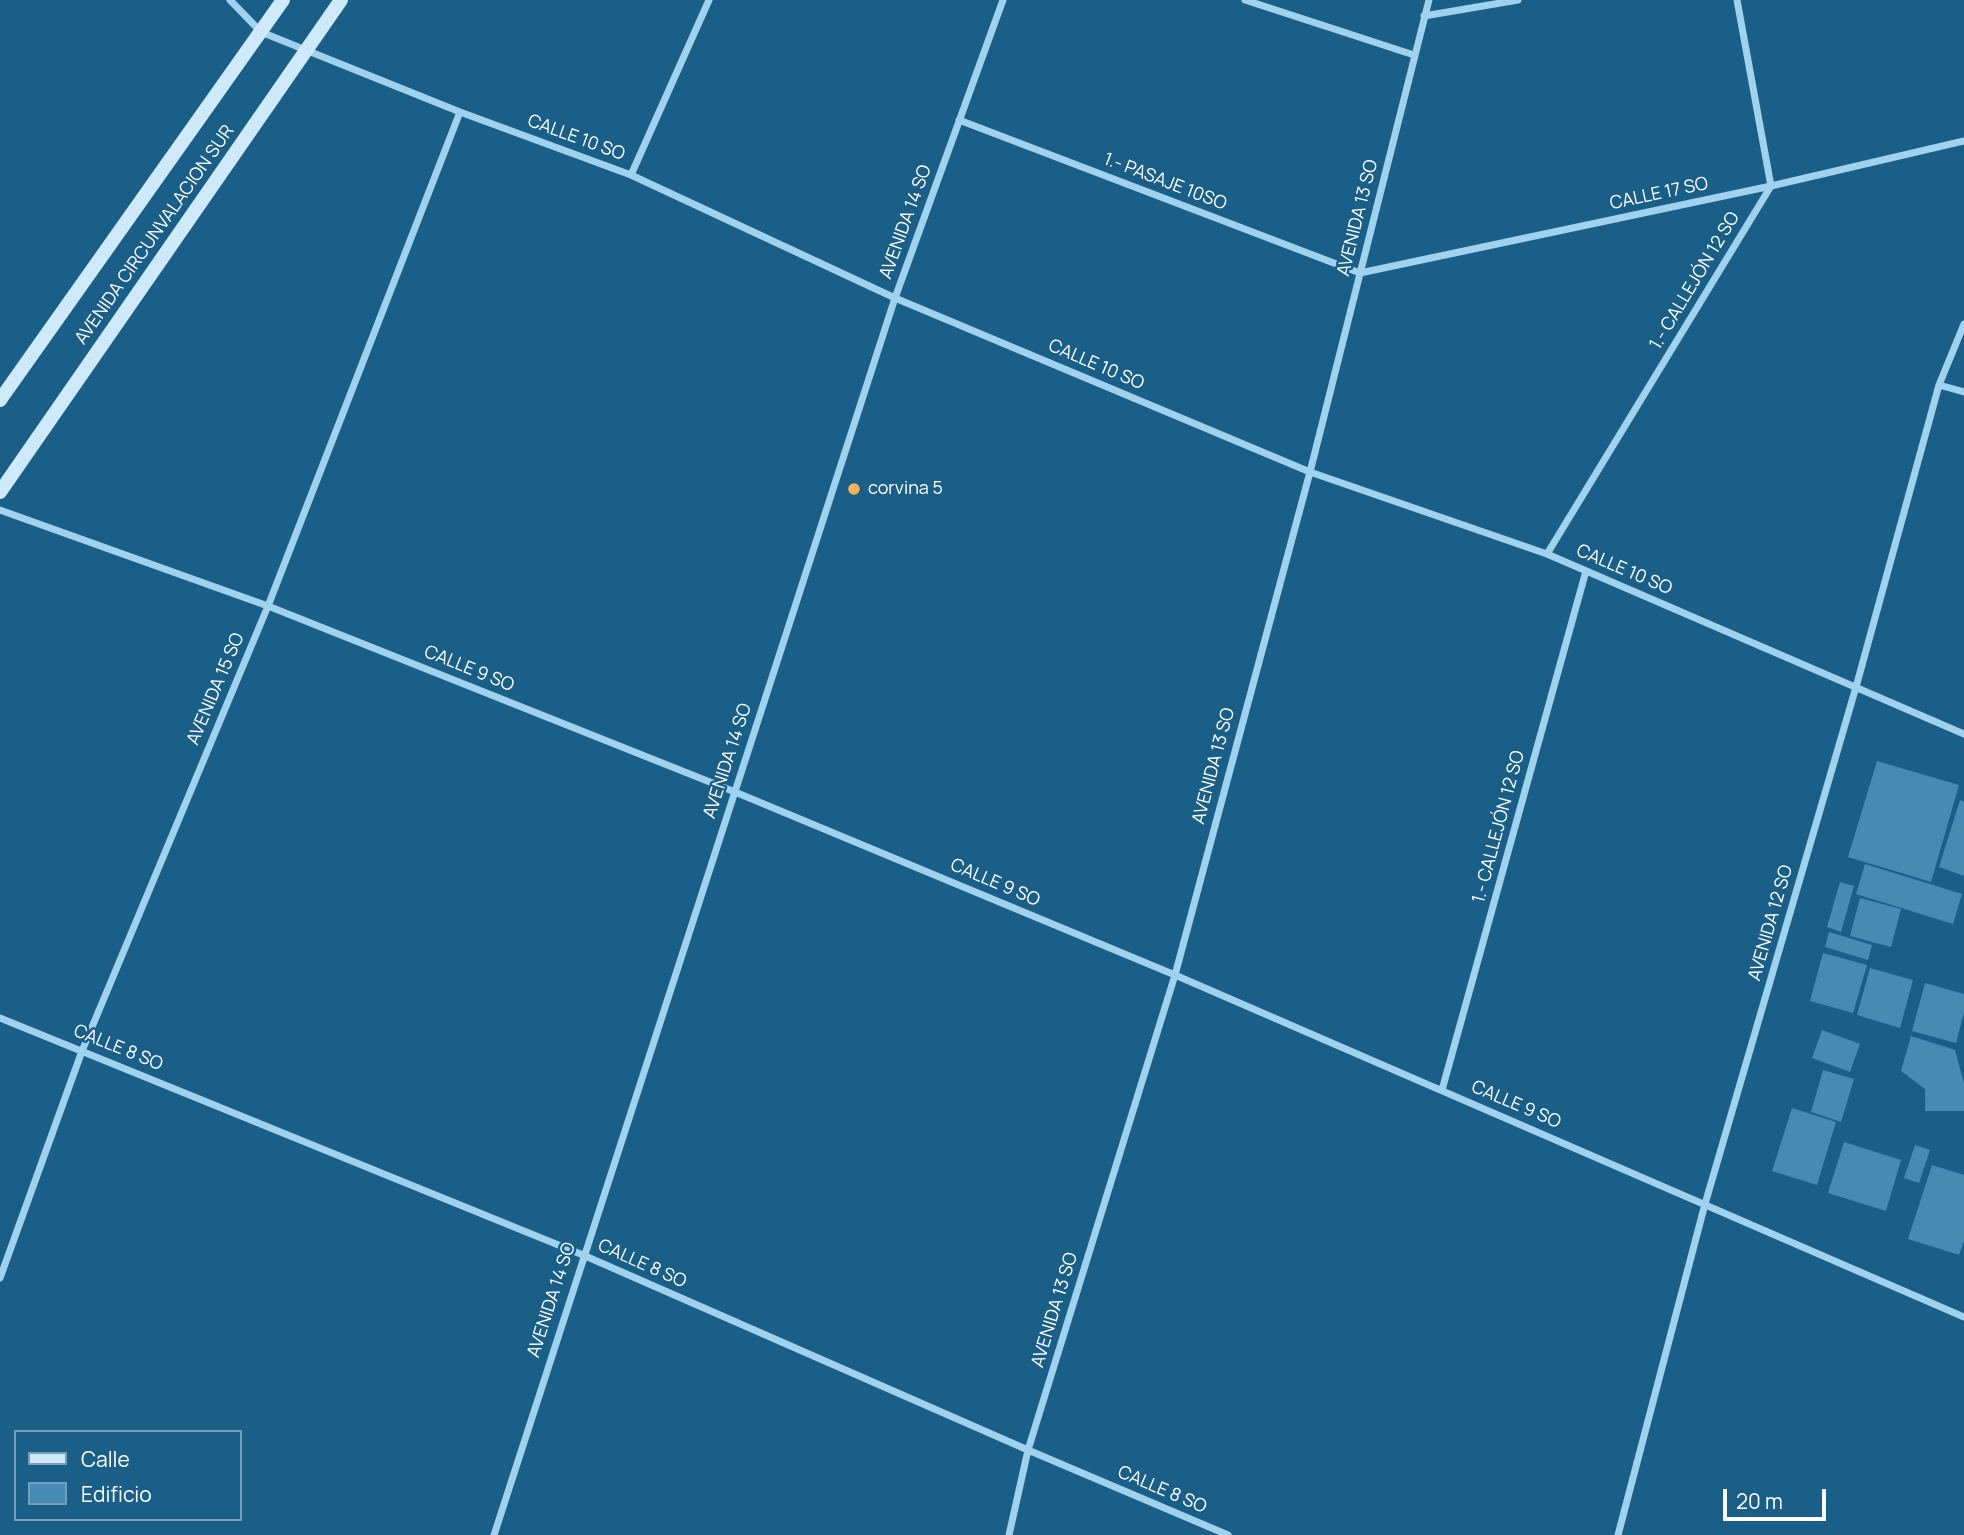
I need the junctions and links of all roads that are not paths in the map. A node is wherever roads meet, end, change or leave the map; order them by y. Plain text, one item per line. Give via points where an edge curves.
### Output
1 (230, 0) edge
2 (283, 0) edge
3 (341, 0) edge
4 (709, 0) edge
5 (1003, 0) edge
6 (1245, 0) edge
7 (1429, 0) edge
8 (1518, 0) edge
9 (1737, 0) edge
10 (1424, 16) junction
11 (261, 32) junction
12 (307, 49) junction
13 (1414, 55) junction
14 (460, 112) junction
15 (959, 120) junction
16 (1964, 141) edge
17 (631, 175) junction
18 (1771, 186) junction
19 (1360, 273) junction
20 (895, 298) junction
21 (1964, 324) edge
22 (1939, 385) junction
23 (1964, 392) edge
24 (0, 400) edge
25 (1310, 472) junction
26 (0, 492) edge
27 (0, 510) edge
28 (1548, 555) junction
29 (1586, 571) junction
30 (268, 606) junction
31 (1856, 687) junction
32 (1964, 734) edge
33 (735, 792) junction
34 (1175, 975) junction
35 (0, 1018) edge
36 (82, 1051) junction
37 (1442, 1090) junction
38 (1705, 1204) junction
39 (583, 1255) junction
40 (0, 1278) edge
41 (1964, 1317) edge
42 (1028, 1450) junction
43 (494, 1535) edge
44 (1009, 1535) edge
45 (1228, 1535) edge
46 (1618, 1535) edge

1 - 11 street, CALLE 10 SO
2 - 11 main road, AVENIDA CIRCUNVALACION SUR
3 - 12 main road, AVENIDA CIRCUNVALACION SUR
4 - 17 street
5 - 15 street, AVENIDA 14 SO
6 - 13 street
7 - 10 street, AVENIDA 13 SO
8 - 10 street
9 - 18 street
10 - 13 street, AVENIDA 13 SO
11 - 12 street, CALLE 10 SO
11 - 24 main road, AVENIDA CIRCUNVALACION SUR
12 - 14 street, CALLE 10 SO
12 - 26 main road, AVENIDA CIRCUNVALACION SUR
13 - 19 street, AVENIDA 13 SO
14 - 17 street, CALLE 10 SO
14 - 30 street, AVENIDA 15 SO
15 - 19 street, 1.- PASAJE 10SO
15 - 20 street, AVENIDA 14 SO
16 - 18 street, CALLE 17 SO
17 - 20 street, CALLE 10 SO
18 - 19 street, CALLE 17 SO
18 - 28 street, 1.- CALLEJÓN 12 SO
19 - 25 street, AVENIDA 13 SO
20 - 25 street, CALLE 10 SO
20 - 33 street, AVENIDA 14 SO
21 - 22 street, AVENIDA 12 SO
22 - 23 street
22 - 31 street, AVENIDA 12 SO
25 - 28 street, CALLE 10 SO
25 - 34 street, AVENIDA 13 SO
27 - 30 street, CALLE 9 SO
28 - 29 street, CALLE 10 SO
29 - 31 street, CALLE 10 SO
29 - 37 street, 1.- CALLEJÓN 12 SO
30 - 33 street, CALLE 9 SO
30 - 36 street, AVENIDA 15 SO
31 - 32 street, CALLE 10 SO
31 - 38 street, AVENIDA 12 SO
33 - 34 street, CALLE 9 SO
33 - 39 street, AVENIDA 14 SO
34 - 37 street, CALLE 9 SO
34 - 42 street, AVENIDA 13 SO
35 - 36 street, CALLE 8 SO
36 - 39 street, CALLE 8 SO
36 - 40 street, AVENIDA 15 SO
37 - 38 street, CALLE 9 SO
38 - 41 street, CALLE 9 SO
38 - 46 street, AVENIDA 12 SO
39 - 42 street, CALLE 8 SO
39 - 43 street, AVENIDA 14 SO
42 - 44 street, AVENIDA 13 SO
42 - 45 street, CALLE 8 SO

